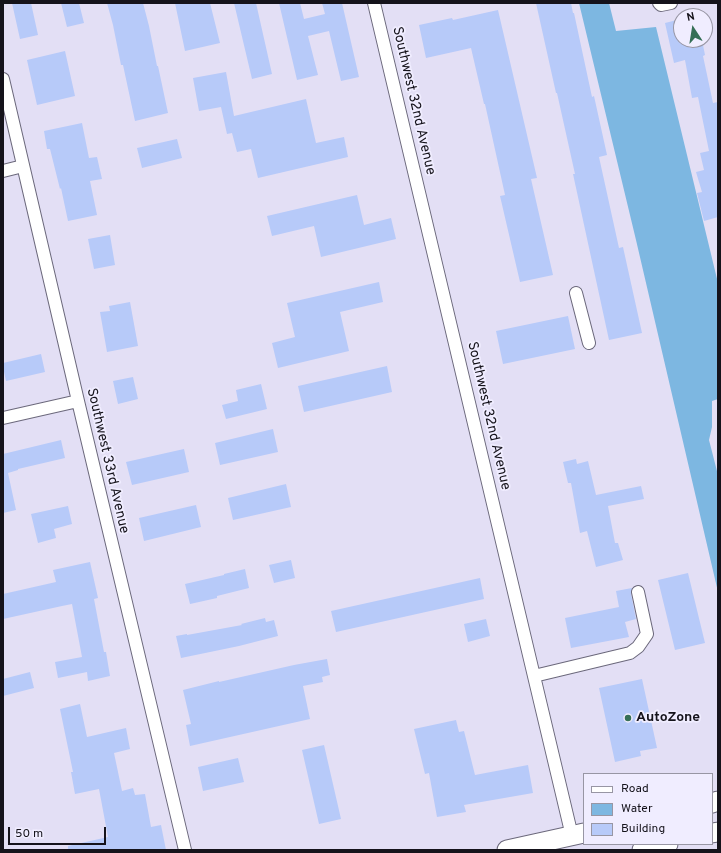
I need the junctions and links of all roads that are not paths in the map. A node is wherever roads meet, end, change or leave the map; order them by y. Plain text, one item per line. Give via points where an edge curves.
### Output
1 (374, 3) edge
2 (659, 3) edge
3 (671, 3) edge
4 (3, 79) edge
5 (23, 166) junction
6 (3, 171) edge
7 (576, 293) dead end
8 (589, 343) dead end
9 (78, 401) junction
10 (3, 418) edge
11 (638, 592) dead end
12 (534, 676) junction
13 (573, 839) edge
14 (664, 845) edge
15 (185, 850) edge
16 (507, 850) edge
17 (642, 850) edge

1 - 12 street, Southwest 32nd Avenue
2 - 3 street
4 - 5 street, Southwest 33rd Avenue
5 - 6 street
5 - 9 street, Southwest 33rd Avenue
7 - 8 street
9 - 10 street
9 - 15 street, Southwest 33rd Avenue
11 - 12 street via 647,634 638,647 630,653
12 - 13 street, Southwest 32nd Avenue
13 - 16 main road
14 - 17 main road

